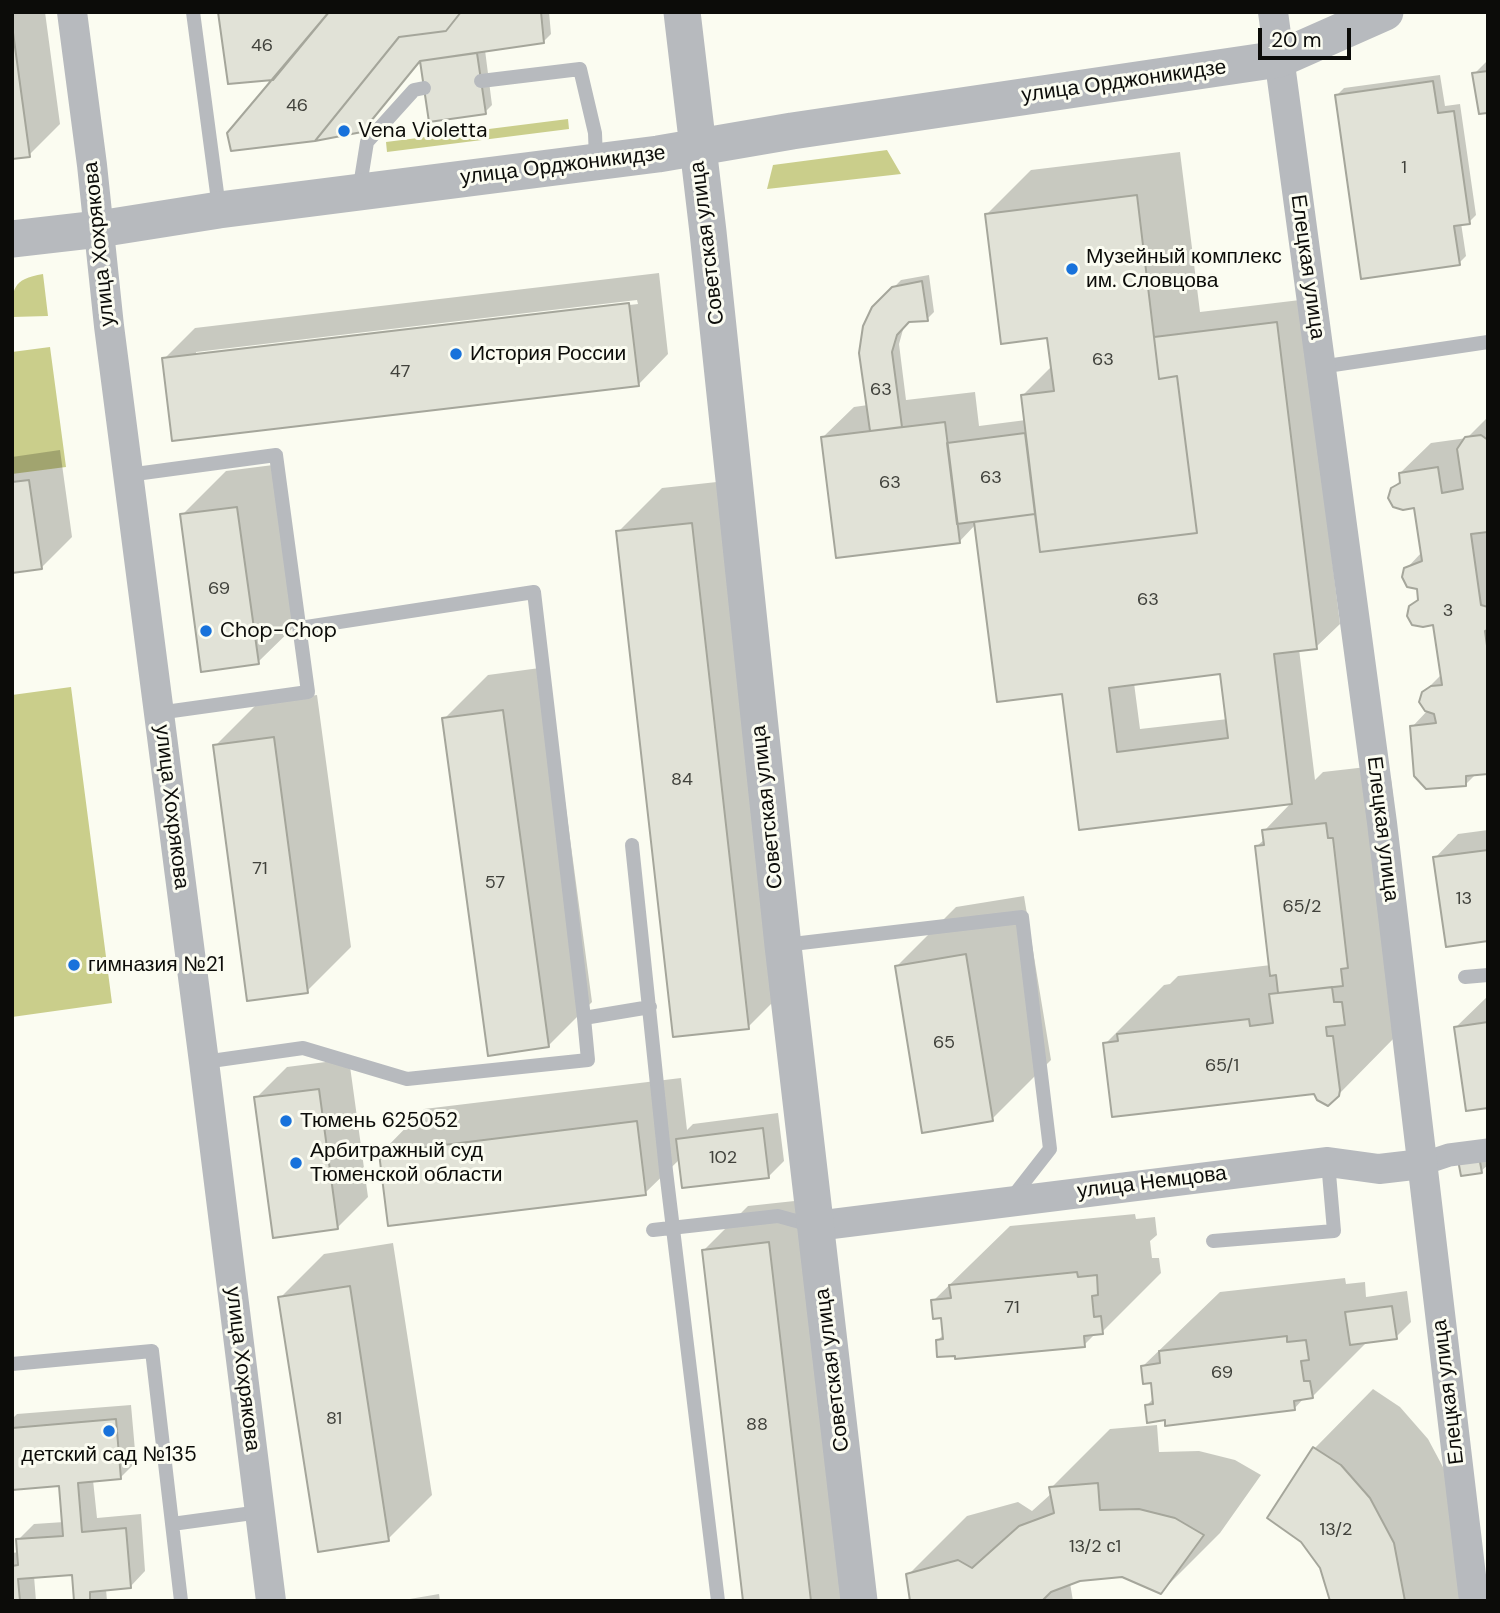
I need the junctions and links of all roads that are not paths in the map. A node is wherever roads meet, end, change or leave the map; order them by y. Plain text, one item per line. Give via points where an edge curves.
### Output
1 (72, 12) edge
2 (193, 12) edge
3 (682, 12) edge
4 (1273, 12) edge
5 (1385, 12) edge
6 (1279, 59) junction
7 (481, 81) dead end
8 (425, 88) dead end
9 (697, 148) junction
10 (596, 162) junction
11 (359, 192) junction
12 (219, 209) junction
13 (99, 229) junction
14 (12, 239) edge
15 (1488, 342) edge
16 (1320, 367) junction
17 (128, 475) junction
18 (300, 628) junction
19 (159, 713) junction
20 (632, 845) dead end
21 (783, 946) junction
22 (1488, 975) edge
23 (1465, 977) dead end
24 (650, 1007) junction
25 (584, 1018) junction
26 (204, 1062) junction
27 (1488, 1150) edge
28 (1328, 1162) junction
29 (1422, 1164) junction
30 (1011, 1200) junction
31 (816, 1226) junction
32 (674, 1227) junction
33 (653, 1230) dead end
34 (1213, 1241) dead end
35 (12, 1364) edge
36 (260, 1512) junction
37 (172, 1524) junction
38 (181, 1601) edge
39 (271, 1601) edge
40 (718, 1601) edge
41 (859, 1601) edge
42 (1474, 1601) edge

1 - 13 street, улица Хохрякова
2 - 12 lane
3 - 9 street, Советская улица
4 - 6 street, Елецкая улица
5 - 6 street, улица Орджоникидзе
6 - 9 street, улица Орджоникидзе
6 - 16 street, Елецкая улица
7 - 10 lane via 580,69 595,133
8 - 11 lane via 414,90 368,142
9 - 10 street, улица Орджоникидзе
9 - 21 street, Советская улица
10 - 11 street, улица Орджоникидзе
11 - 12 street, улица Орджоникидзе
12 - 13 street, улица Орджоникидзе
13 - 14 street, улица Орджоникидзе
13 - 17 street, улица Хохрякова
15 - 16 lane
16 - 29 street, Елецкая улица
17 - 18 lane via 276,455
17 - 19 street, улица Хохрякова
18 - 19 lane via 308,692
18 - 25 lane via 534,592
19 - 26 street, улица Хохрякова
20 - 24 lane
21 - 30 lane via 1022,917 1050,1149
21 - 31 street, Советская улица
22 - 23 lane
24 - 25 lane
24 - 32 lane
25 - 26 lane via 588,1060 407,1079 303,1048
26 - 36 street, улица Хохрякова
27 - 29 street, улица Немцова
28 - 29 street, улица Немцова via 1379,1169
28 - 30 street, улица Немцова
28 - 34 lane via 1334,1231
29 - 42 street, Елецкая улица
30 - 31 street, улица Немцова
31 - 32 lane via 778,1216
31 - 41 street, Советская улица
32 - 33 lane
32 - 40 lane
35 - 37 lane via 152,1351
36 - 37 lane
36 - 39 street, улица Хохрякова
37 - 38 lane

